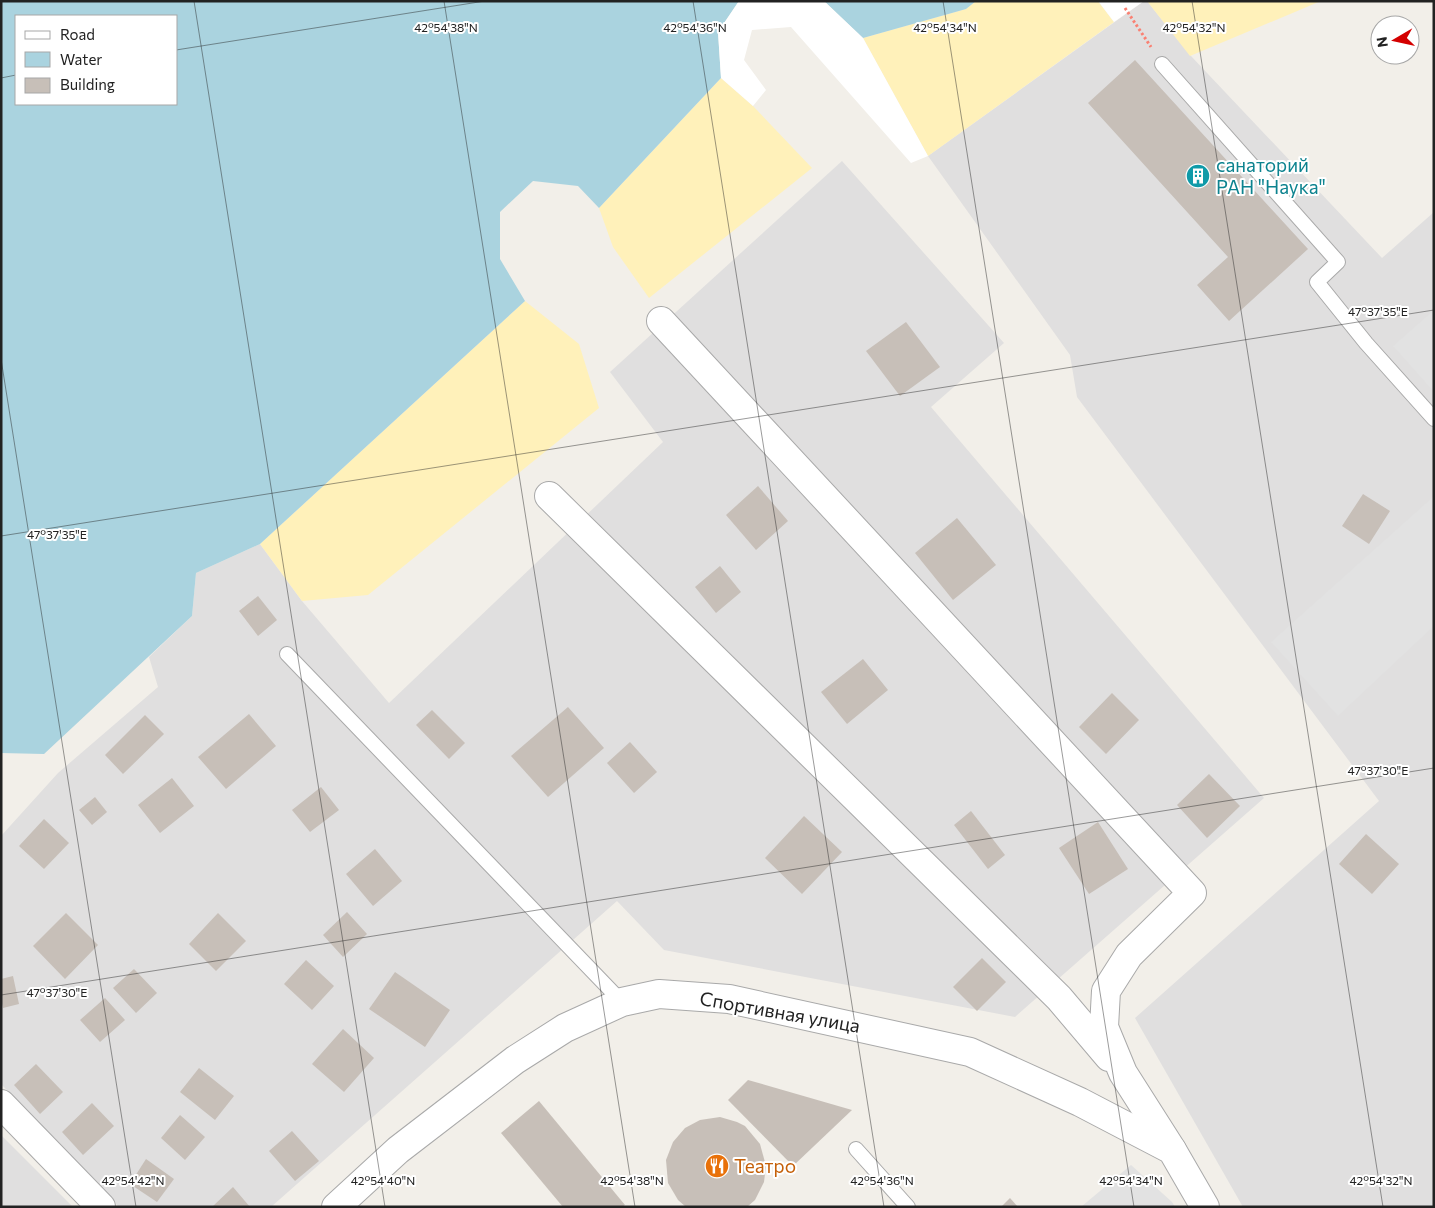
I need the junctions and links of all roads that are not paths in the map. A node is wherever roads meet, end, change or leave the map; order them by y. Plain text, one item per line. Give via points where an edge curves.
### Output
1 (1162, 64) road end
2 (661, 321) dead end
3 (1434, 419) edge
4 (549, 496) dead end
5 (287, 654) dead end
6 (622, 1002) junction
7 (1122, 1073) junction
8 (1, 1104) edge
9 (856, 1149) dead end
10 (1172, 1150) junction
11 (101, 1207) edge
12 (336, 1207) edge
13 (908, 1207) edge
14 (1205, 1207) edge

1 - 3 lane via 1338,262 1317,282
2 - 7 street via 1192,893 1129,955 1106,991 1104,1027
4 - 7 street via 1059,998
5 - 6 lane
6 - 10 street, Спортивная улица via 659,994 729,999 970,1052
6 - 12 street, Спортивная улица via 565,1028 515,1060 398,1150
7 - 10 street
8 - 11 street
9 - 13 lane
10 - 14 street

